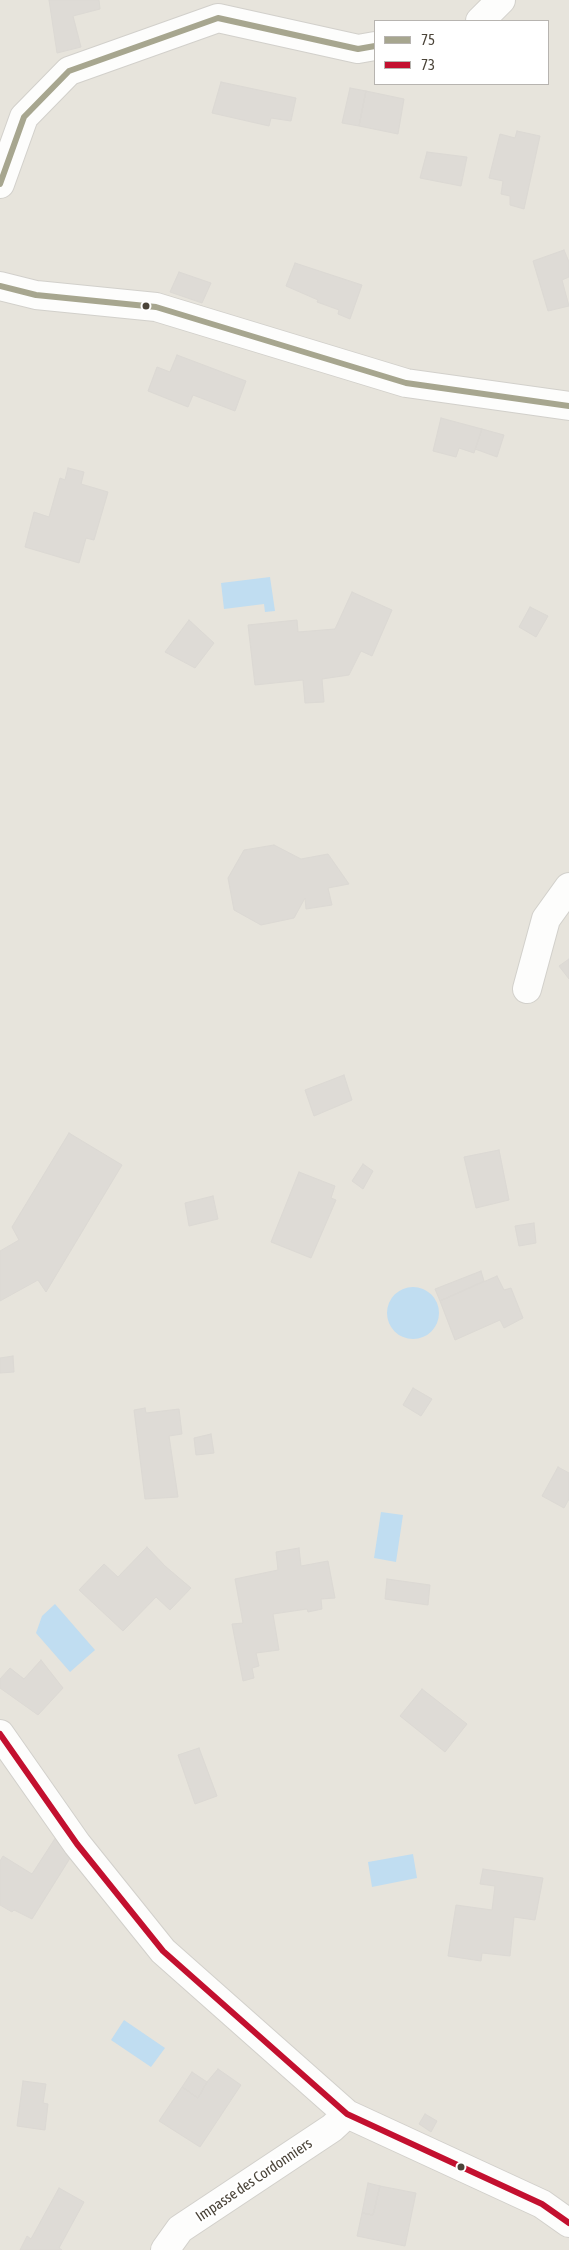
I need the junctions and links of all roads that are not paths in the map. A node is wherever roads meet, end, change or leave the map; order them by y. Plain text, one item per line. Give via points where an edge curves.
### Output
1 (242, 0) edge
2 (501, 0) edge
3 (218, 18) junction
4 (481, 20) edge
5 (374, 46) edge
6 (0, 184) edge
7 (0, 286) edge
8 (569, 405) edge
9 (569, 887) edge
10 (527, 988) dead end
11 (0, 1734) edge
12 (347, 2114) junction
13 (569, 2223) edge
14 (165, 2250) edge

1 - 3 street
2 - 4 street
3 - 5 street via 358,48
3 - 6 street via 69,71 24,117
7 - 8 street via 36,295 156,306 406,383
9 - 10 street via 546,919
11 - 12 street via 77,1844 163,1951
12 - 13 street via 542,2204
12 - 14 street, Impasse des Cordonniers via 332,2128 180,2228

